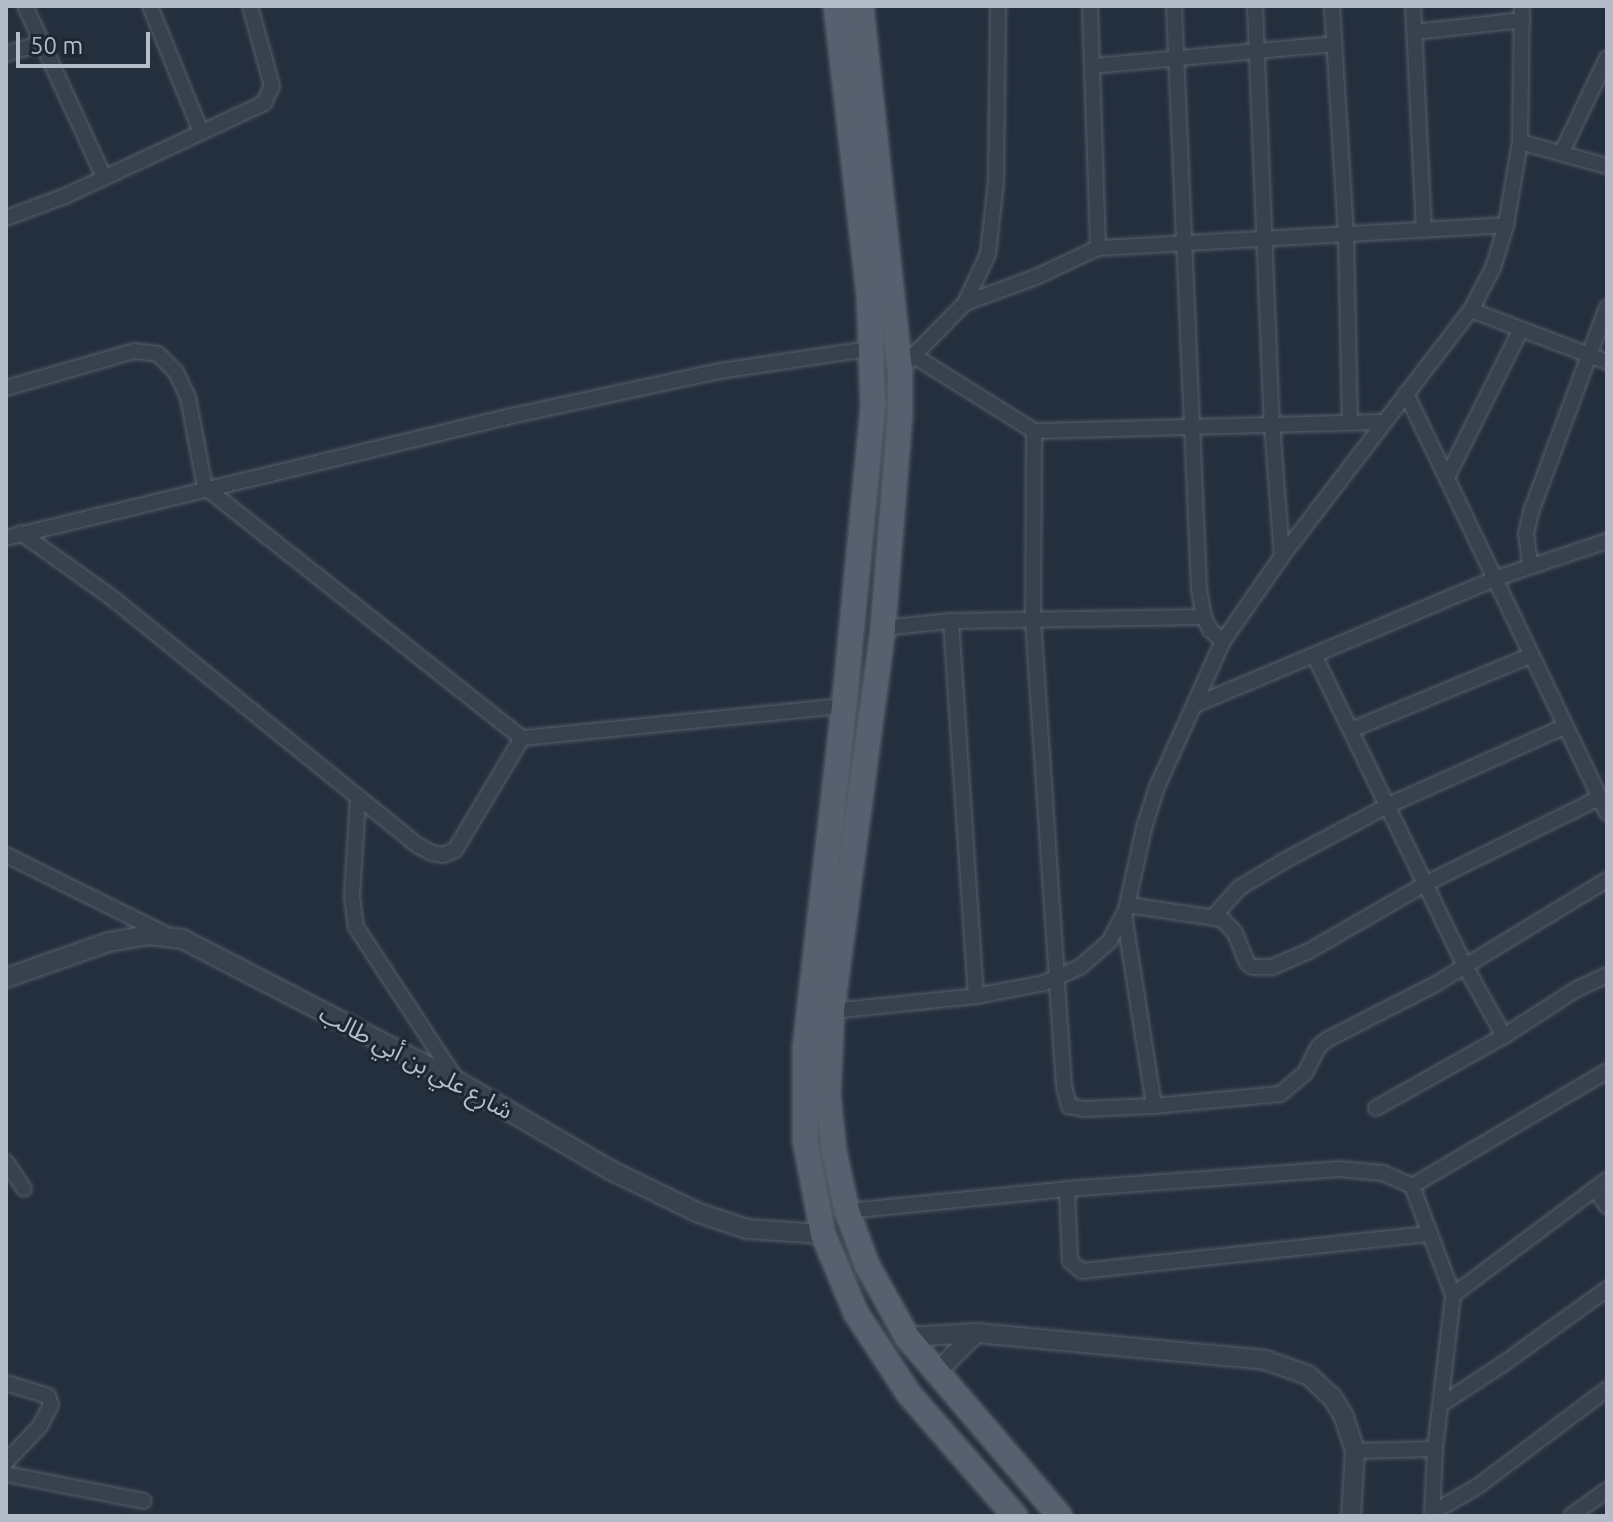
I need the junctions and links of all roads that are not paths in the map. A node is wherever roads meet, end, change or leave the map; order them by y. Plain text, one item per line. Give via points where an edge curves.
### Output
1 (25, 6) edge
2 (150, 6) edge
3 (250, 6) edge
4 (836, 6) edge
5 (861, 6) edge
6 (998, 6) edge
7 (1090, 6) edge
8 (1174, 6) edge
9 (1255, 6) edge
10 (1332, 6) edge
11 (1413, 6) edge
12 (1522, 13) edge
13 (1415, 32) junction
14 (42, 43) junction
15 (1333, 44) junction
16 (1257, 53) junction
17 (6, 54) edge
18 (1607, 58) edge
19 (1175, 61) junction
20 (1093, 66) junction
21 (200, 130) junction
22 (1520, 142) junction
23 (1562, 152) junction
24 (1607, 166) edge
25 (103, 175) junction
26 (6, 218) edge
27 (1506, 225) junction
28 (1424, 230) junction
29 (1346, 235) junction
30 (1265, 240) junction
31 (1183, 245) junction
32 (1098, 248) junction
33 (965, 303) junction
34 (1607, 307) edge
35 (1471, 310) junction
36 (1521, 329) junction
37 (873, 348) junction
38 (1590, 356) junction
39 (907, 362) junction
40 (1607, 362) edge
41 (6, 388) edge
42 (1406, 393) junction
43 (1350, 422) junction
44 (1383, 422) junction
45 (1272, 424) junction
46 (1193, 427) junction
47 (1034, 431) junction
48 (1447, 477) junction
49 (205, 487) junction
50 (21, 533) junction
51 (6, 538) edge
52 (1607, 541) edge
53 (1282, 556) junction
54 (1530, 565) junction
55 (1494, 579) junction
56 (1204, 617) junction
57 (1033, 620) junction
58 (951, 621) junction
59 (883, 628) junction
60 (1223, 641) junction
61 (1530, 656) junction
62 (1315, 657) junction
63 (1197, 704) junction
64 (844, 706) junction
65 (1563, 727) junction
66 (1351, 730) junction
67 (522, 738) junction
68 (358, 798) junction
69 (1599, 798) junction
70 (1389, 805) junction
71 (1607, 813) edge
72 (6, 855) edge
73 (1607, 880) edge
74 (1427, 883) junction
75 (1126, 910) junction
76 (1213, 917) junction
77 (166, 935) junction
78 (1465, 966) junction
79 (1607, 975) edge
80 (6, 978) edge
81 (1059, 979) junction
82 (976, 996) junction
83 (832, 1011) junction
84 (1504, 1036) junction
85 (1607, 1071) edge
86 (459, 1082) junction
87 (1154, 1106) junction
88 (1376, 1108) dead end
89 (6, 1162) edge
90 (1601, 1185) edge
91 (1412, 1186) junction
92 (24, 1189) dead end
93 (1067, 1189) junction
94 (1607, 1206) edge
95 (847, 1211) junction
96 (823, 1234) junction
97 (1430, 1234) junction
98 (1607, 1289) edge
99 (1453, 1295) junction
100 (976, 1333) junction
101 (907, 1337) junction
102 (936, 1373) junction
103 (6, 1383) edge
104 (1607, 1389) edge
105 (1442, 1404) junction
106 (1435, 1449) junction
107 (1355, 1451) junction
108 (6, 1462) edge
109 (6, 1474) edge
110 (1607, 1490) edge
111 (143, 1501) dead end
112 (1432, 1515) edge
113 (1015, 1516) edge
114 (1060, 1516) edge
115 (1351, 1516) edge
116 (1571, 1516) edge

1 - 14 street
2 - 21 street
3 - 21 street via 270,72 268,97 257,107
4 - 37 main road
5 - 39 main road
6 - 33 street via 993,219 981,274
7 - 20 street
8 - 19 street
9 - 16 street
10 - 15 street
11 - 13 street
12 - 13 street
12 - 22 street
13 - 28 street
14 - 17 street
14 - 25 street
15 - 16 street
15 - 29 street
16 - 19 street
16 - 30 street
18 - 23 street
19 - 20 street
19 - 31 street
20 - 32 street
21 - 25 street
22 - 23 street
22 - 27 street
23 - 24 street
25 - 26 street
27 - 28 street
27 - 35 street via 1493,268
28 - 29 street
29 - 30 street
29 - 43 street
30 - 31 street
30 - 45 street
31 - 32 street
31 - 46 street
32 - 33 street
33 - 39 street
34 - 38 street
35 - 36 street
35 - 42 street
36 - 38 street
36 - 48 street
37 - 49 street via 720,371
37 - 64 main road via 873,407
38 - 40 street
38 - 54 street via 1529,518
39 - 47 street
39 - 59 main road
41 - 49 street via 134,351 158,354 176,372 188,398
42 - 44 street
42 - 48 street
43 - 44 street
43 - 45 street
44 - 53 street
45 - 46 street
45 - 53 street
46 - 47 street
46 - 56 street
47 - 57 street
48 - 55 street
49 - 50 street
49 - 67 street
50 - 51 street
50 - 68 street via 111,597
52 - 54 street
53 - 60 street
54 - 55 street
55 - 61 street
55 - 62 street
56 - 57 street
56 - 60 street
57 - 58 street
57 - 81 street
58 - 59 street
58 - 82 street
59 - 83 main road
60 - 63 street
61 - 65 street
61 - 66 street
62 - 63 street
62 - 66 street
63 - 75 street via 1157,787
64 - 67 street
64 - 96 main road via 804,1063 805,1140
65 - 69 street
65 - 70 street
66 - 70 street
67 - 68 street via 450,854 419,846
68 - 86 street via 352,896 356,927
69 - 71 street
69 - 74 street
70 - 74 street
70 - 76 street via 1239,888
72 - 77 street
73 - 78 street
74 - 76 street via 1272,967 1247,963 1229,925
74 - 78 street
75 - 76 street
75 - 81 street via 1109,942
75 - 87 street
77 - 80 street, شارع علي بن أبي طالب via 109,942
77 - 86 street, شارع علي بن أبي طالب
78 - 84 street
78 - 87 street via 1328,1039 1305,1073 1280,1094
79 - 84 street
81 - 82 street
81 - 87 street via 1069,1106
82 - 83 street
83 - 95 main road via 828,1095
84 - 88 street
85 - 91 street
86 - 96 street, شارع علي بن أبي طالب via 610,1170 708,1217 747,1229
89 - 92 street
90 - 94 street
90 - 99 street
91 - 93 street via 1383,1173 1337,1169
91 - 97 street
93 - 95 street
93 - 97 street via 1070,1261 1082,1271
95 - 101 main road via 867,1265
96 - 113 main road via 856,1313 884,1360
97 - 99 street
98 - 105 street
99 - 105 street
100 - 101 street
100 - 102 street
100 - 107 street via 1265,1360 1308,1375 1332,1397
101 - 102 main road
102 - 114 main road
103 - 108 street via 48,1396 51,1405 40,1426
104 - 112 street
105 - 106 street
106 - 107 street
106 - 112 street
107 - 115 street
109 - 111 street
110 - 116 street

